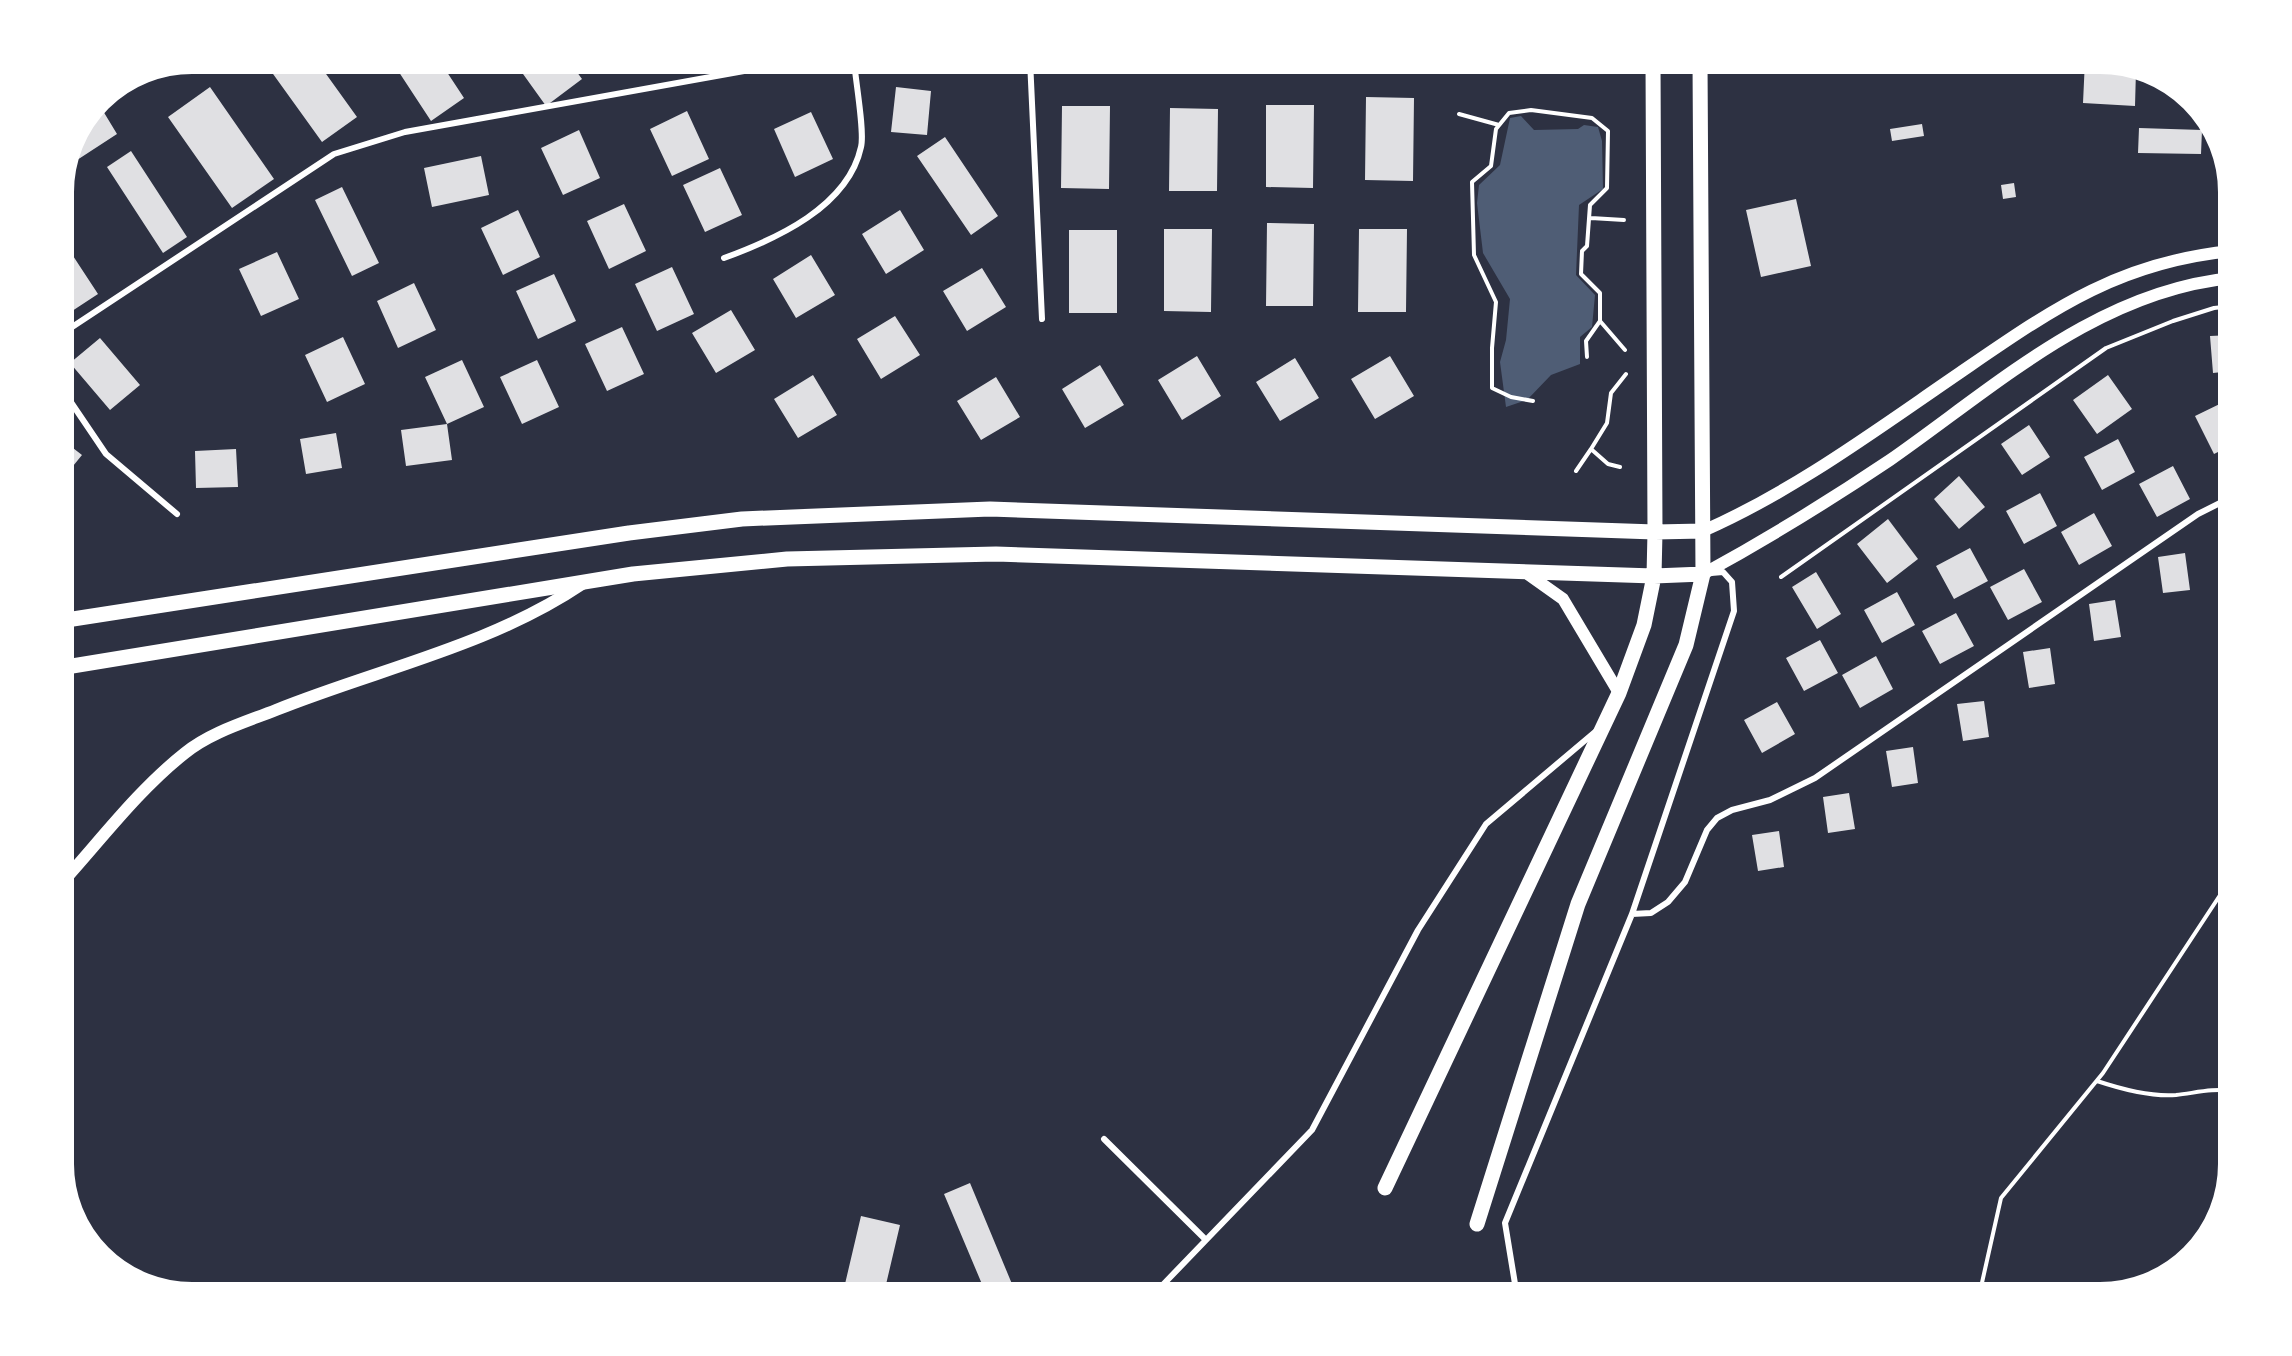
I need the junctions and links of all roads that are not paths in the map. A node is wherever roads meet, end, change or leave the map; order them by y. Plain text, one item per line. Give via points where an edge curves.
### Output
1 (1653, 70) edge
2 (1700, 70) edge
3 (746, 71) edge
4 (855, 71) edge
5 (1030, 71) edge
6 (2221, 252) edge
7 (724, 258) dead end
8 (2221, 280) edge
9 (1042, 319) dead end
10 (71, 328) edge
11 (71, 402) edge
12 (2221, 502) edge
13 (177, 514) dead end
14 (1703, 531) junction
15 (1654, 532) junction
16 (1524, 571) junction
17 (1703, 574) junction
18 (1654, 576) junction
19 (583, 583) junction
20 (71, 619) edge
21 (71, 666) edge
22 (1619, 693) junction
23 (1607, 722) junction
24 (71, 872) edge
25 (1632, 914) junction
26 (1104, 1139) dead end
27 (1385, 1188) dead end
28 (1477, 1224) dead end
29 (1206, 1240) junction
30 (1162, 1286) edge
31 (1515, 1286) edge

1 - 15 main road
2 - 14 main road
3 - 10 street via 405,132 334,154
4 - 7 street via 862,146 849,179 807,220
5 - 9 street
6 - 14 main road via 2128,272 2052,309 1871,434 1739,516
8 - 17 main road via 2167,290 2093,320 1820,506
11 - 13 street via 106,454
12 - 25 street via 2198,514 1815,778 1770,800 1717,818 1707,830 1685,882 1668,902 1651,913
14 - 15 main road
14 - 17 main road
15 - 18 main road
15 - 20 main road via 990,509 742,519
16 - 18 main road
16 - 19 main road via 996,554 742,562
16 - 22 main road via 1563,599
17 - 18 main road
17 - 25 street via 1723,572 1732,582 1734,611
17 - 28 main road via 1686,645 1578,903
18 - 22 main road via 1644,625
19 - 21 main road
19 - 24 main road via 549,606 472,641 310,696 225,730 186,752
22 - 23 main road
23 - 27 main road
23 - 29 street via 1486,824 1418,930 1312,1130
25 - 31 street via 1505,1223
26 - 29 street
29 - 30 street

